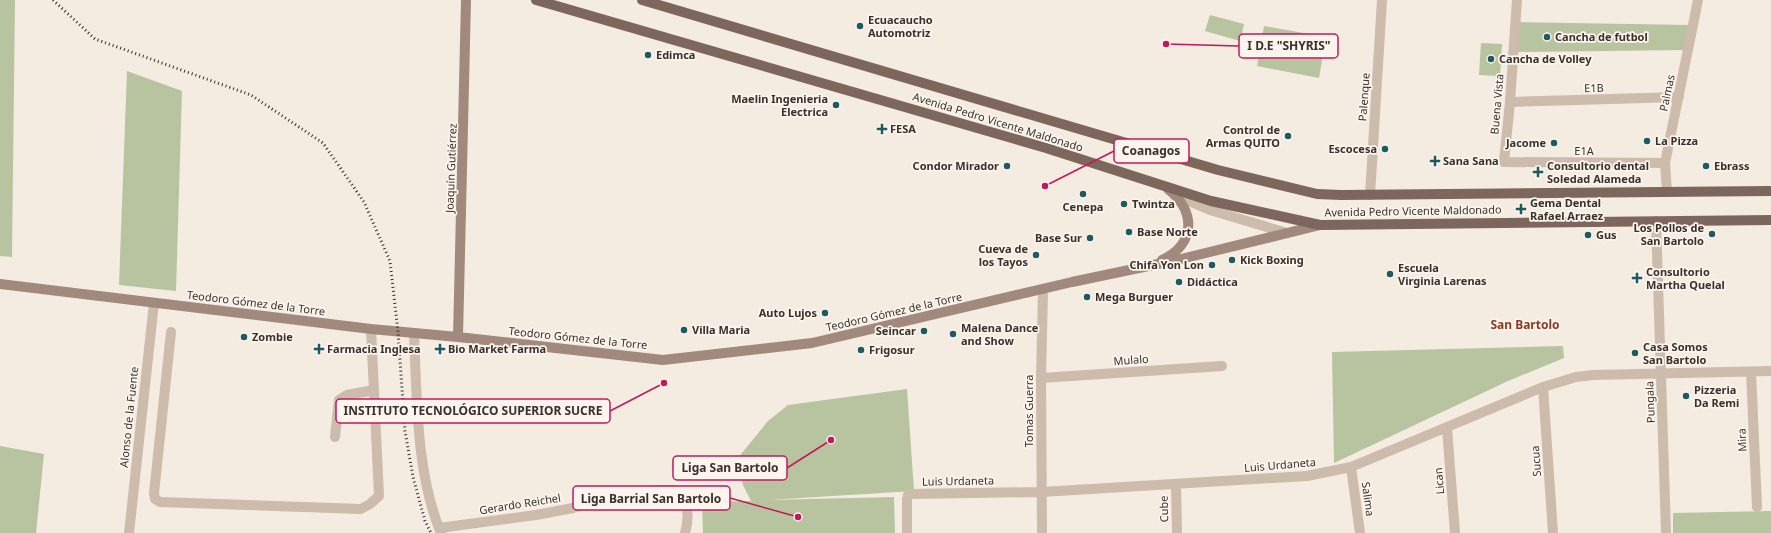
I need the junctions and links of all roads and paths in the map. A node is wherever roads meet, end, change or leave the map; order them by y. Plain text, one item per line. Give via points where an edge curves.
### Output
1 (466, 0) edge
2 (536, 0) edge
3 (642, 0) edge
4 (1382, 0) edge
5 (1517, 0) edge
6 (1698, 0) edge
7 (1679, 97) junction
8 (1510, 102) junction
9 (1504, 162) joint
10 (1665, 163) junction
11 (1168, 189) junction
12 (1667, 192) junction
13 (1771, 192) edge
14 (1370, 195) junction
15 (1178, 197) junction
16 (1771, 220) edge
17 (1656, 222) junction
18 (1320, 225) junction
19 (1287, 233) junction
20 (1147, 266) junction
21 (0, 284) edge
22 (1043, 290) junction
23 (154, 303) junction
24 (371, 329) junction
25 (171, 332) dead end
26 (414, 334) junction
27 (458, 337) junction
28 (1222, 366) dead end
29 (1771, 371) edge
30 (1751, 372) junction
31 (1661, 373) junction
32 (1041, 378) junction
33 (1542, 387) junction
34 (374, 390) junction
35 (1447, 428) junction
36 (335, 437) dead end
37 (1351, 467) junction
38 (1176, 484) junction
39 (1041, 492) junction
40 (1757, 507) dead end
41 (440, 531) edge
42 (129, 533) edge
43 (685, 533) edge
44 (907, 533) edge
45 (1042, 533) edge
46 (1177, 533) edge
47 (1360, 533) edge
48 (1455, 533) edge
49 (1553, 533) edge
50 (1666, 533) edge

1 - 27 street, Joaquín Gutiérrez
2 - 11 main road, Avenida Pedro Vicente Maldonado via 1046,148
3 - 14 main road, Avenida Pedro Vicente Maldonado via 1218,170 1317,194
4 - 14 street, Palenque
5 - 8 street, Buena Vista
6 - 7 street, Palmas
7 - 8 street, E1B
7 - 10 street, Palmas
8 - 9 street, Buena Vista
9 - 10 street, E1A
10 - 12 street, Palmas
11 - 15 street, Teodoro Gómez de la Torre
11 - 18 main road, Avenida Pedro Vicente Maldonado via 1241,209
12 - 13 main road, Avenida Pedro Vicente Maldonado
12 - 14 main road, Avenida Pedro Vicente Maldonado
15 - 19 street via 1210,210
15 - 20 street, Teodoro Gómez de la Torre via 1185,207 1188,219 1188,231 1183,243 1175,252
16 - 17 main road, Avenida Pedro Vicente Maldonado
17 - 18 main road, Avenida Pedro Vicente Maldonado
17 - 31 street, Pungala
18 - 19 street, Teodoro Gómez de la Torre
19 - 20 street, Teodoro Gómez de la Torre
20 - 22 street, Teodoro Gómez de la Torre
21 - 23 street, Teodoro Gómez de la Torre
22 - 27 street, Teodoro Gómez de la Torre via 812,342 663,360
22 - 32 street, Tomas Guerra
23 - 24 street, Teodoro Gómez de la Torre
23 - 42 street, Alonso de la Fuente
24 - 26 street, Teodoro Gómez de la Torre
24 - 34 street
25 - 34 street via 154,493 155,499 160,502 361,509 378,496
26 - 27 street, Teodoro Gómez de la Torre
26 - 41 street via 423,469
28 - 32 street, Mulalo
29 - 30 street, Luis Urdaneta
30 - 31 street, Luis Urdaneta
30 - 40 street, Mira
31 - 33 street, Luis Urdaneta via 1593,375
31 - 50 street, Pungala
32 - 39 street, Tomas Guerra
33 - 35 street, Luis Urdaneta
33 - 49 street, Sucua
34 - 36 street via 347,395 339,400
35 - 37 street, Luis Urdaneta
35 - 48 street, Lican
37 - 38 street, Luis Urdaneta via 1293,478
37 - 47 street, Salima
38 - 39 street, Luis Urdaneta
38 - 46 street, Cube
39 - 44 street, Luis Urdaneta via 911,494 907,500
39 - 45 street, Tomas Guerra
41 - 43 street, Gerardo Reichel via 573,508 617,494 666,490 679,492 685,501

